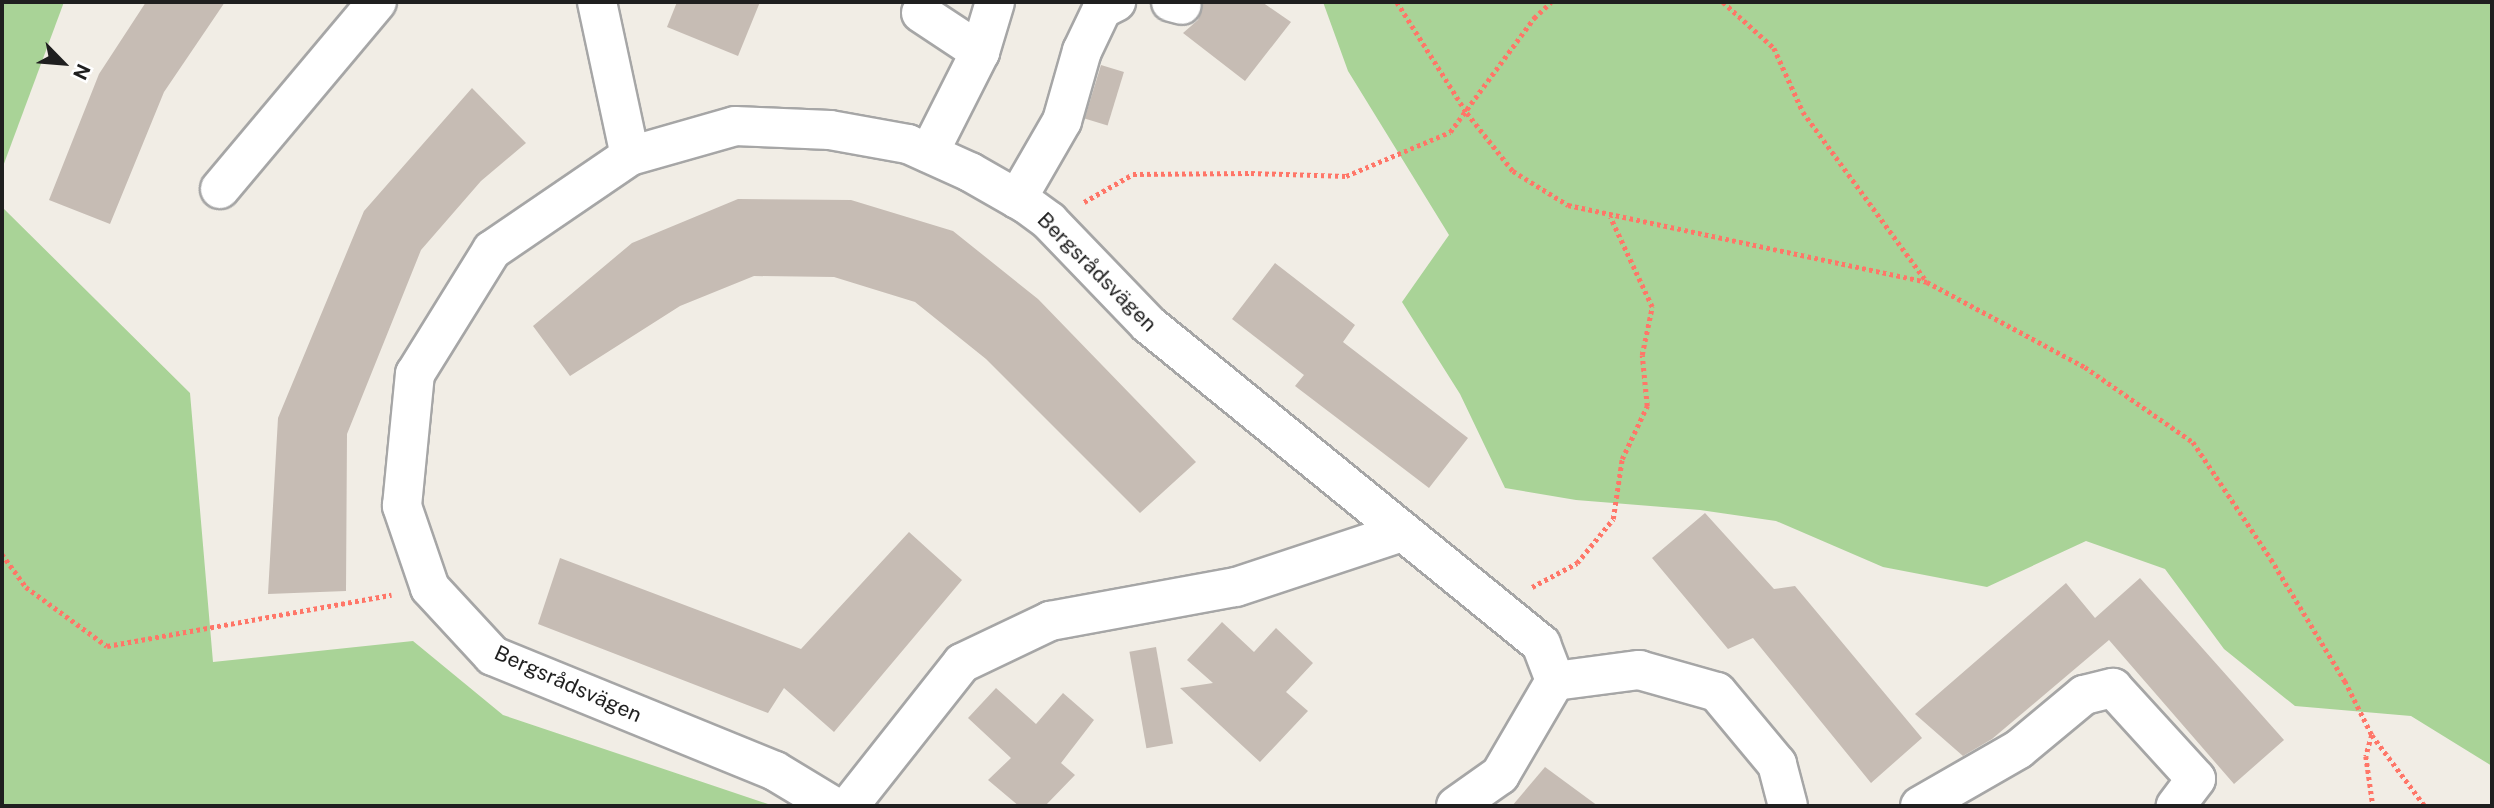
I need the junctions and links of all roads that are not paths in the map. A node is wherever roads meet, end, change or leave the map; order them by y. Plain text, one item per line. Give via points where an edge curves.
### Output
1 (377, 2) edge
2 (597, 2) edge
3 (995, 2) edge
4 (1116, 2) edge
5 (921, 13) dead end
6 (980, 52) junction
7 (929, 153) junction
8 (630, 156) junction
9 (220, 189) dead end
10 (1017, 199) junction
11 (1402, 532) junction
12 (1555, 681) junction
13 (832, 806) edge
14 (849, 806) edge
15 (1456, 806) edge
16 (1788, 806) edge
17 (1920, 806) edge
18 (2176, 806) edge

1 - 9 street
2 - 8 street
3 - 6 street
4 - 10 street via 1102,9 1082,51 1062,121
5 - 6 street
6 - 7 street
7 - 8 street, Bergsrådsvägen via 908,144 830,130 735,126
7 - 10 street, Bergsrådsvägen
8 - 13 street, Bergsrådsvägen via 492,250 415,374 402,506 430,588 493,656 775,771
10 - 11 street, Bergsrådsvägen via 1049,221 1148,324
11 - 12 street, Bergsrådsvägen via 1541,644
11 - 14 street via 1236,587 1050,621 962,663
12 - 15 street via 1500,775
12 - 16 street via 1639,670 1717,692 1777,764
17 - 18 street via 2019,749 2084,695 2113,688 2196,779

